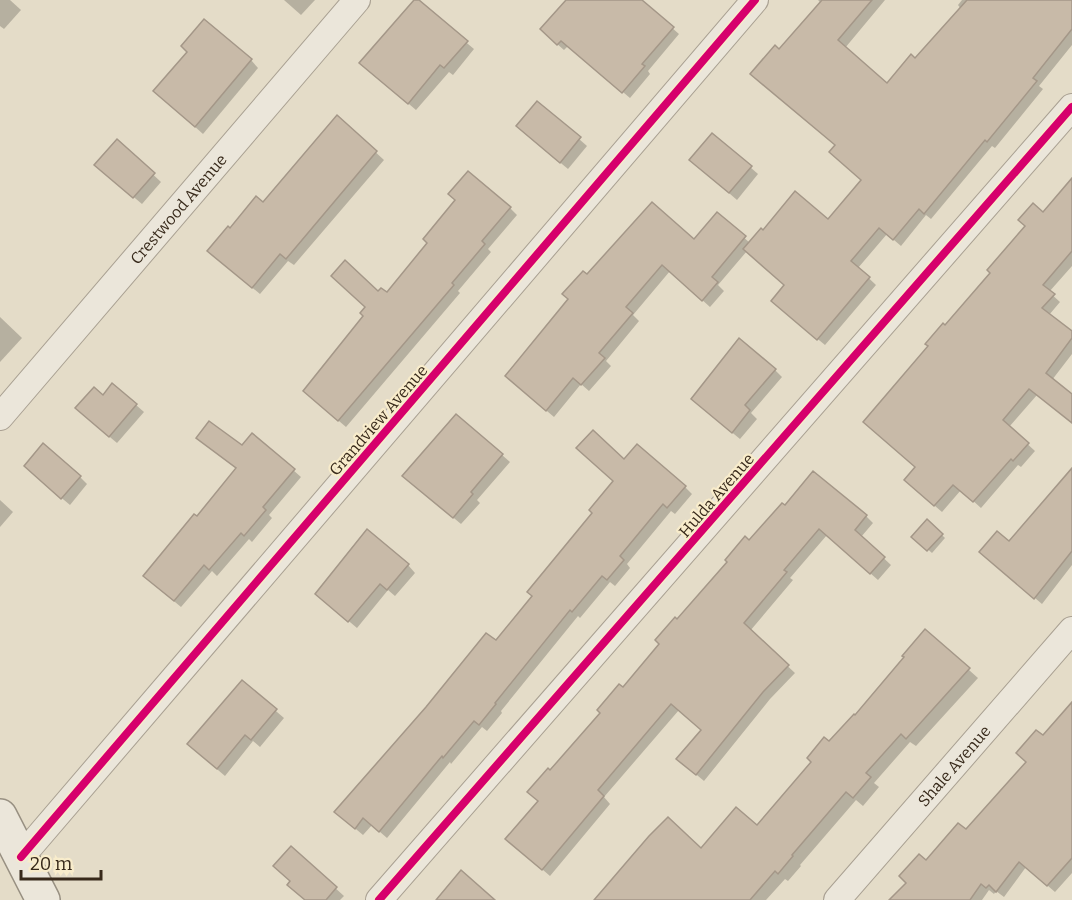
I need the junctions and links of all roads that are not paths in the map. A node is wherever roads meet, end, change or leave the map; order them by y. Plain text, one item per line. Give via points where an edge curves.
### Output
1 (357, 0) edge
2 (755, 0) edge
3 (1072, 107) edge
4 (0, 417) edge
5 (1072, 630) edge
6 (0, 816) edge
7 (21, 857) junction
8 (43, 900) edge
9 (380, 900) edge
10 (837, 900) edge

1 - 4 street, Crestwood Avenue
2 - 7 street, Grandview Avenue
3 - 9 street, Hulda Avenue
5 - 10 street, Shale Avenue
6 - 7 street
7 - 8 street

